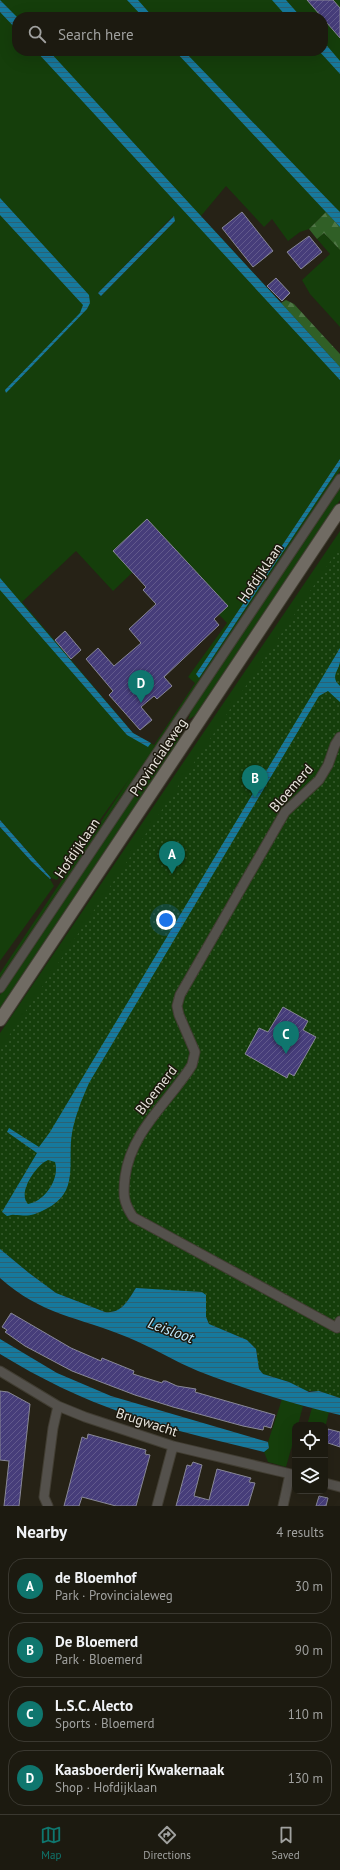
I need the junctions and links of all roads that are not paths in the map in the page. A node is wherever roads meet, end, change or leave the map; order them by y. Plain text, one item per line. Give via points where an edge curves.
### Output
1 (340, 479) edge
2 (340, 510) edge
3 (176, 724) junction
4 (191, 734) junction
5 (340, 737) edge
6 (0, 988) edge
7 (0, 1020) edge
8 (340, 1321) edge
9 (0, 1371) edge
10 (58, 1406) junction
11 (173, 1446) junction
12 (292, 1475) edge
13 (328, 1484) edge
14 (340, 1487) edge
15 (48, 1506) edge
16 (157, 1506) edge
17 (282, 1506) edge

1 - 3 street, Hofdijklaan
2 - 4 main road, Provincialeweg
3 - 4 street
3 - 6 street, Hofdijklaan
4 - 7 main road, Provincialeweg
5 - 8 street, Bloemerd via 319,780 285,812 180,995 177,1006 179,1015 195,1052 192,1065 130,1151 124,1191 125,1206 133,1217 337,1328
9 - 10 street, Brugwacht
10 - 11 street, Brugwacht
10 - 15 street via 44,1497
11 - 12 street, Brugwacht
11 - 16 street
12 - 17 street
13 - 14 street

